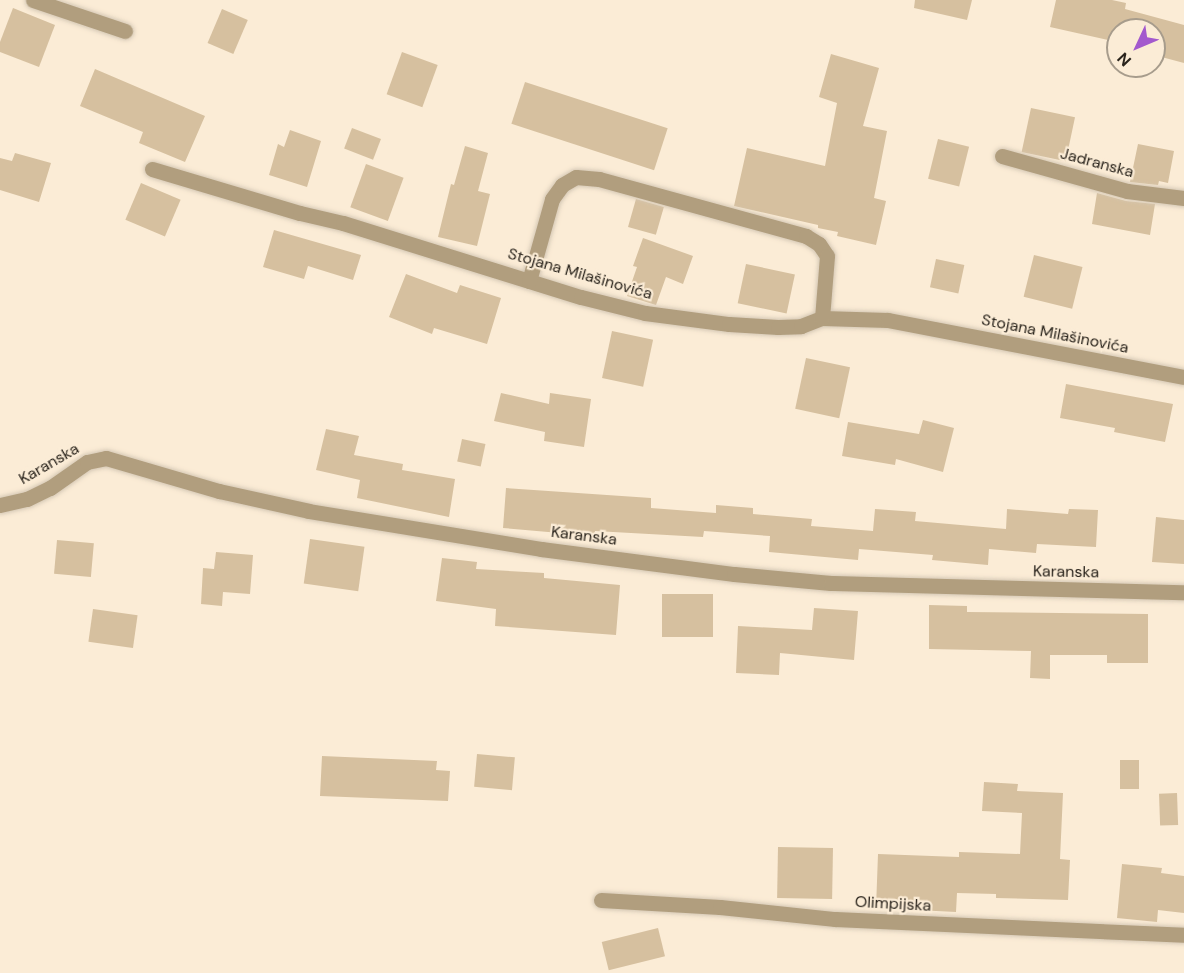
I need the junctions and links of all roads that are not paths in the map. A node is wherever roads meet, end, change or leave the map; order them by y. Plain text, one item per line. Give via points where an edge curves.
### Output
1 (33, 0) edge
2 (125, 32) dead end
3 (1002, 156) dead end
4 (152, 169) dead end
5 (1184, 198) edge
6 (529, 281) junction
7 (822, 318) junction
8 (1184, 377) edge
9 (0, 505) edge
10 (1184, 592) edge
11 (601, 900) dead end
12 (1184, 935) edge

1 - 2 street
3 - 5 street, Jadranska via 1126,190
4 - 6 street, Stojana Milašinovića
6 - 7 street, Stojana Milašinovića via 645,313 729,324 801,326
6 - 7 street via 552,199 562,185 576,177 599,179 806,236 819,244 827,256
7 - 8 street, Stojana Milašinovića via 888,320
9 - 10 street, Karanska via 27,499 87,462 106,458 219,491 309,511 541,549 734,574 831,584
11 - 12 street, Olimpijska via 835,919

